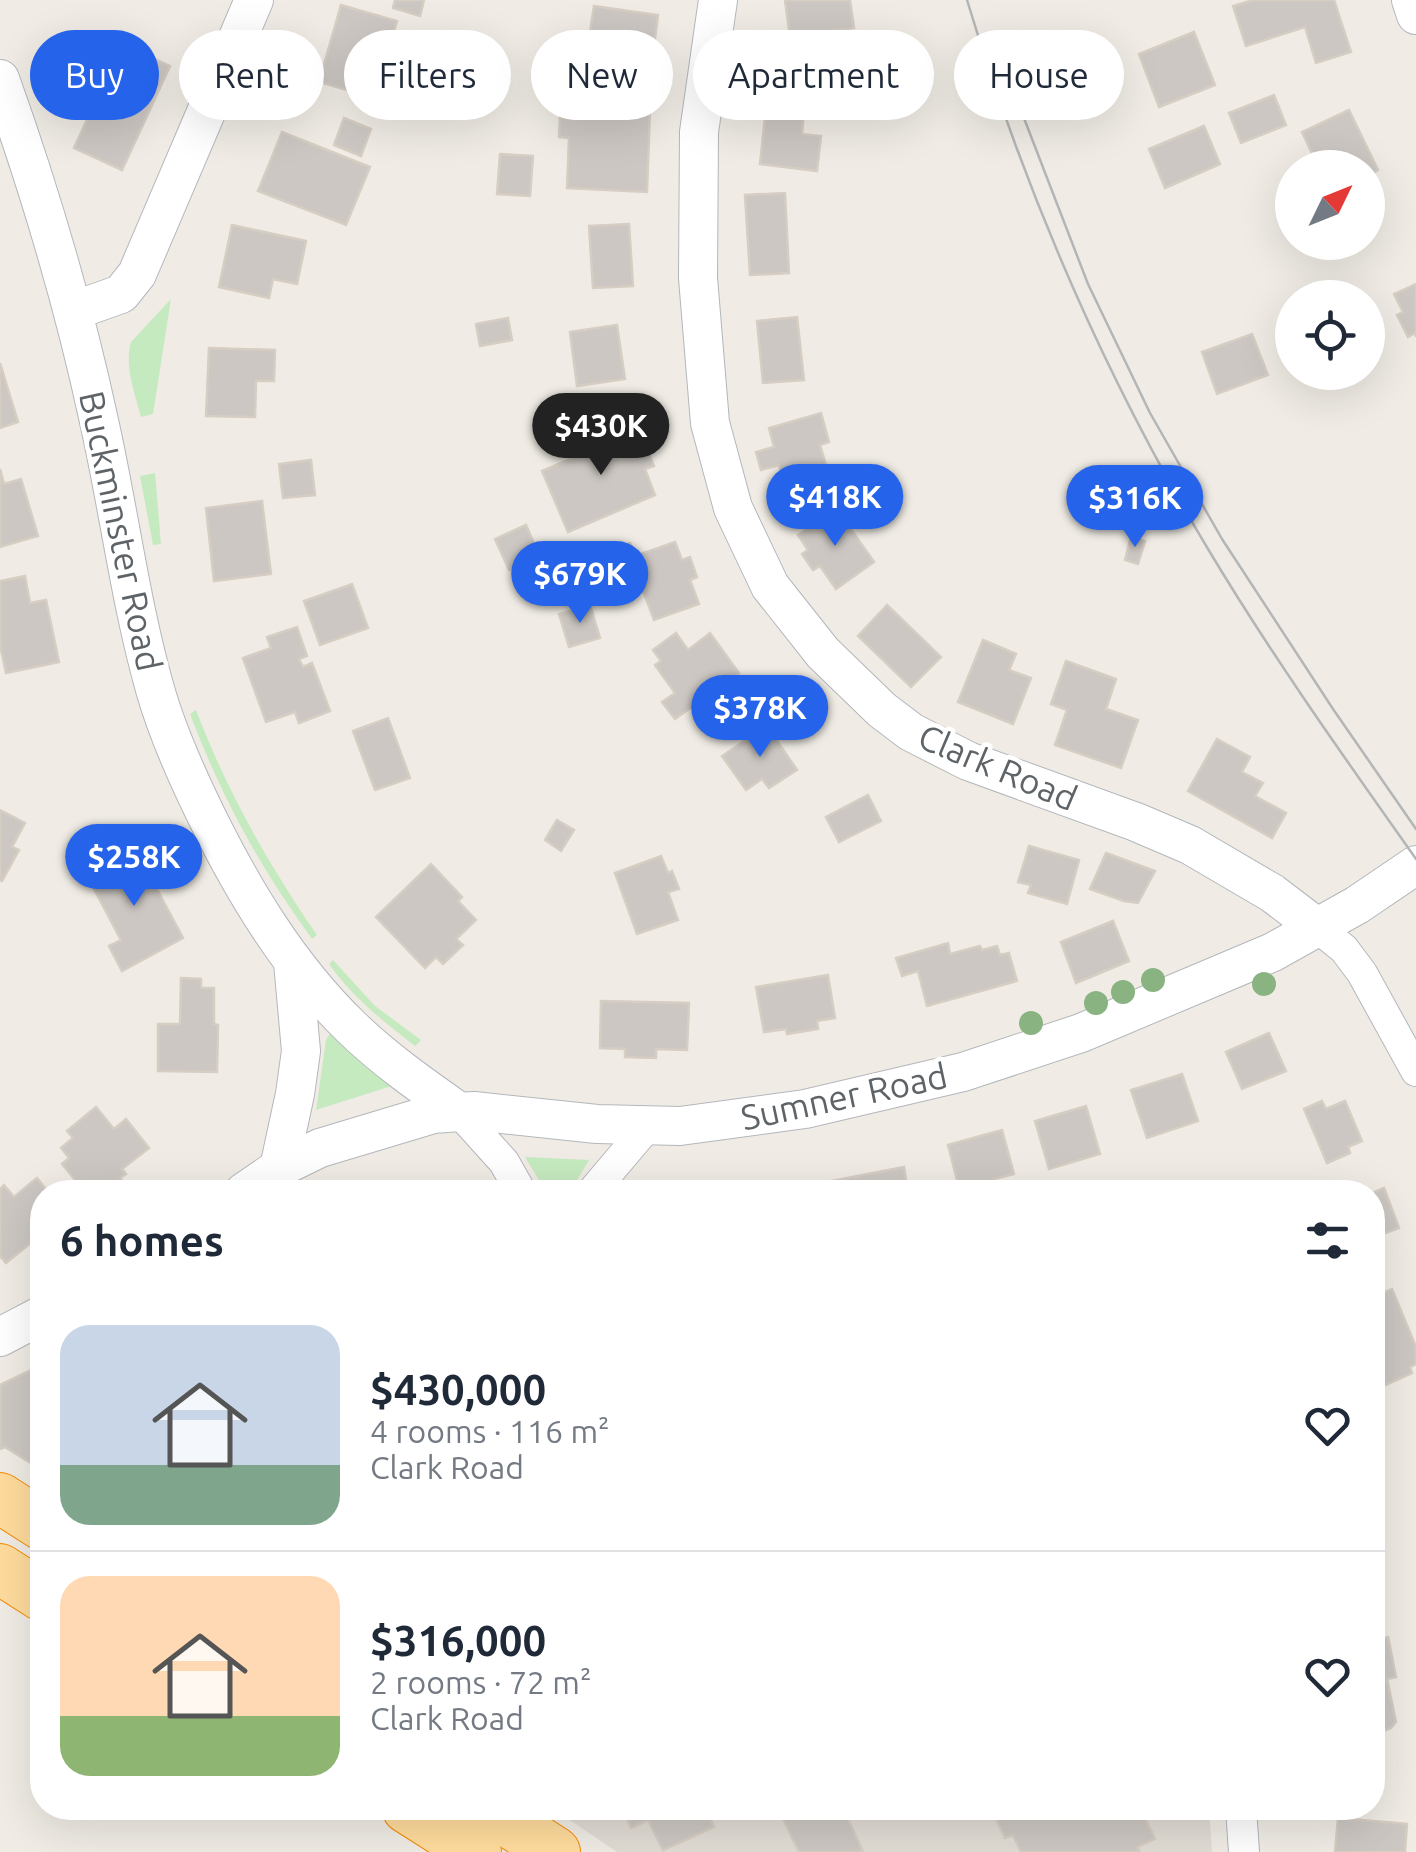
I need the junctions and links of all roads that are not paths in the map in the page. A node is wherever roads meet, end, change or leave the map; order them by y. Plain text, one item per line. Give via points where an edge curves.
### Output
1 (254, 0) edge
2 (718, 0) edge
3 (1411, 0) edge
4 (1416, 14) edge
5 (0, 79) edge
6 (73, 311) junction
7 (1403, 874) edge
8 (1318, 928) junction
9 (293, 962) junction
10 (1416, 1071) edge
11 (458, 1111) junction
12 (647, 1127) junction
13 (279, 1168) junction
14 (262, 1180) edge
15 (515, 1180) edge
16 (602, 1180) edge
17 (30, 1321) edge
18 (0, 1336) edge
19 (0, 1498) edge
20 (30, 1517) edge
21 (0, 1570) edge
22 (30, 1589) edge
23 (430, 1820) edge
24 (1242, 1820) edge
25 (464, 1837) edge
26 (556, 1852) edge
27 (1244, 1852) edge

1 - 6 street via 137,274 121,294
2 - 8 street, Clark Road via 699,132 698,278 710,423 733,508 770,586 822,653 911,732 968,761 1190,845
3 - 4 street
5 - 6 street, Buckminster Road
6 - 9 street, Buckminster Road via 156,692 218,838
7 - 8 street, Sumner Road
8 - 10 street, Clark Road via 1362,973
8 - 12 street, Sumner Road via 1170,997 1004,1060 805,1109
9 - 11 street, Buckminster Road via 352,1028
9 - 13 street, Buckminster Road via 302,1036
11 - 12 street, Sumner Road
11 - 13 street, Sumner Road via 320,1148
11 - 15 street, Buckminster Road
12 - 16 street
13 - 14 street, Sumner Road
17 - 18 street
19 - 20 highway
21 - 22 highway
23 - 25 highway
24 - 27 street
25 - 26 highway

